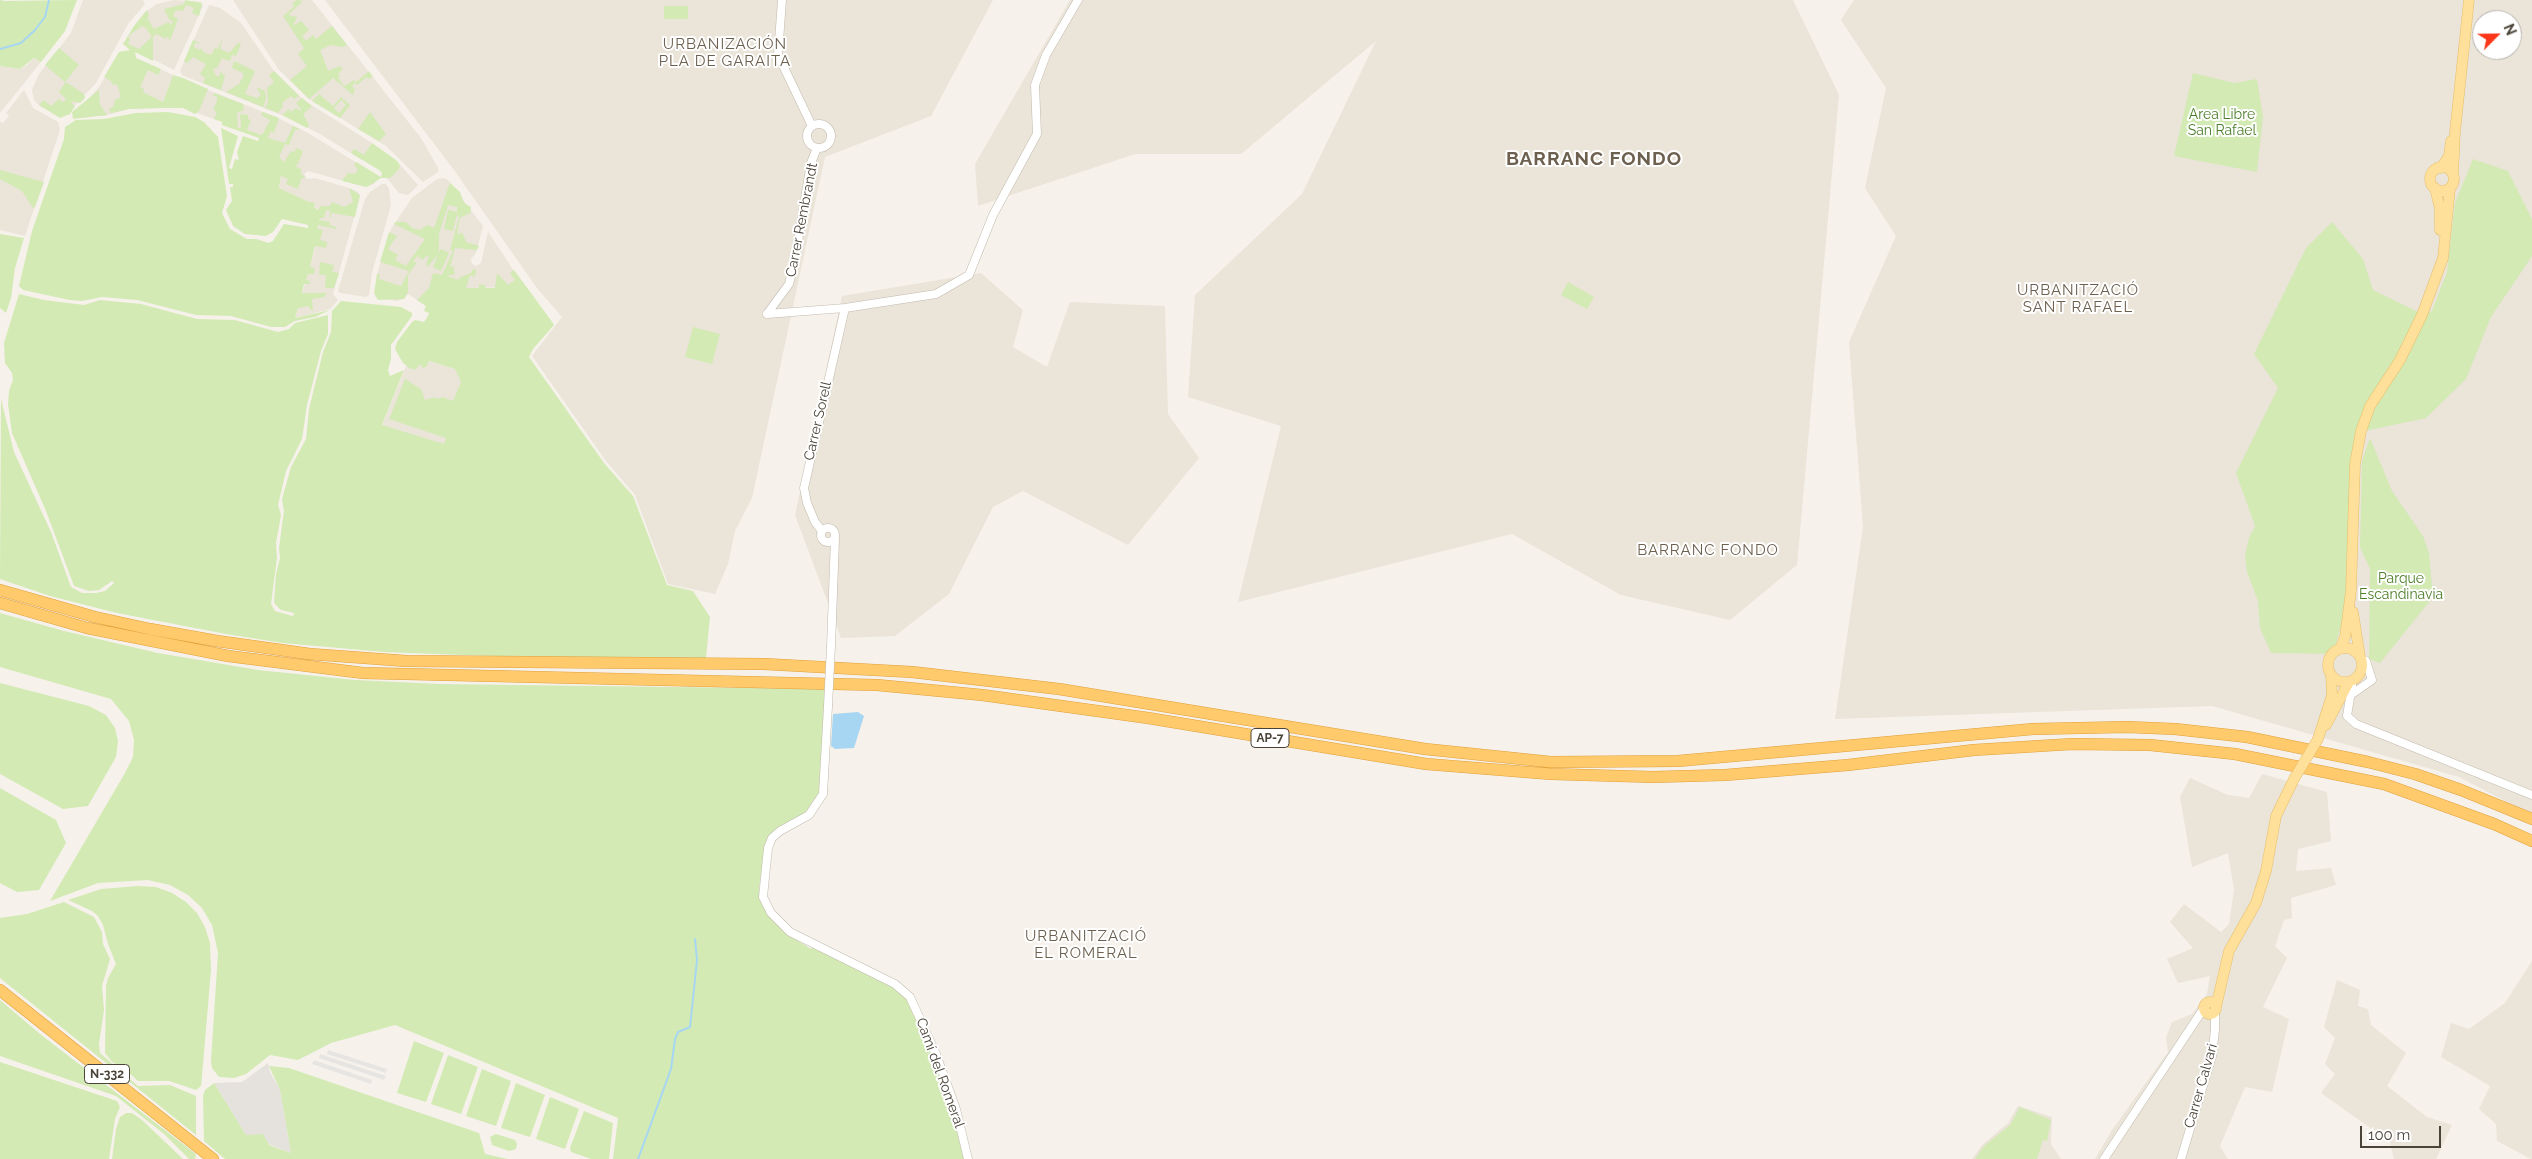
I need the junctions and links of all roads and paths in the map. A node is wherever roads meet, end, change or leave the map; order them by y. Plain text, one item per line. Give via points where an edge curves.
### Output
1 (782, 0) edge
2 (1078, 0) edge
3 (2469, 0) edge
4 (812, 126) junction
5 (2455, 132) junction
6 (817, 148) junction
7 (2441, 168) junction
8 (2453, 175) junction
9 (2435, 188) junction
10 (2450, 189) junction
11 (2435, 276) junction
12 (845, 308) junction
13 (822, 531) junction
14 (835, 539) junction
15 (826, 542) junction
16 (834, 558) junction
17 (0, 590) edge
18 (2351, 591) junction
19 (0, 602) edge
20 (2340, 649) junction
21 (2362, 659) junction
22 (2331, 675) junction
23 (2349, 682) junction
24 (2352, 694) junction
25 (2318, 739) junction
26 (2532, 794) edge
27 (2532, 819) edge
28 (2532, 841) edge
29 (0, 990) edge
30 (2210, 1009) junction
31 (213, 1159) edge
32 (968, 1159) edge
33 (2104, 1159) edge
34 (2181, 1159) edge

1 - 4 street via 778,55
2 - 12 street via 1046,55 1035,85 1037,134 993,215 969,275 942,292
3 - 5 main road
4 - 6 street via 807,138
4 - 6 street via 824,125 831,136 828,144
5 - 7 main road via 2449,156
5 - 8 main road
6 - 12 street, Carrer Rembrandt via 811,163 789,284 767,314
7 - 8 main road via 2448,169
7 - 9 main road via 2432,174 2431,182
8 - 10 main road
9 - 10 main road via 2442,191
9 - 11 main road via 2440,209
10 - 11 main road via 2444,249
11 - 18 main road via 2422,314 2400,360 2373,400 2360,431
12 - 13 street, Carrer Sorell via 804,488 807,503
13 - 14 street via 832,528
13 - 15 street via 821,536
14 - 15 street
14 - 16 street, Camí del Romeral
15 - 16 street
16 - 32 street, Camí del Romeral, bridge via 822,794 809,815 772,838 763,897 771,913 790,932 895,984 910,998 936,1054 956,1109
17 - 27 highway, AP-7 via 150,629 217,642 310,654 406,661 764,664 912,672 1059,689 1425,749 1551,762 1688,760 2042,729 2175,729 2247,737 2368,762 2415,774
18 - 20 main road via 2345,637
18 - 21 main road via 2354,627
19 - 28 highway, AP-7 via 87,628 228,656 363,673 877,685 982,695 1148,718 1426,764 1551,774 1725,775 1974,750 2072,744 2150,745 2235,754 2384,784
20 - 21 main road via 2351,649
20 - 22 main road via 2329,661
21 - 23 main road via 2361,672
21 - 24 street via 2371,680
22 - 23 main road via 2340,682
22 - 25 main road via 2332,694
23 - 24 street
23 - 25 main road
24 - 26 street via 2347,716 2356,724
25 - 30 main road, bridge via 2276,816 2266,871 2256,903 2229,951
29 - 31 highway, N-332
30 - 33 street via 2197,1020
30 - 34 street, Carrer Calvari via 2215,1030 2212,1056

